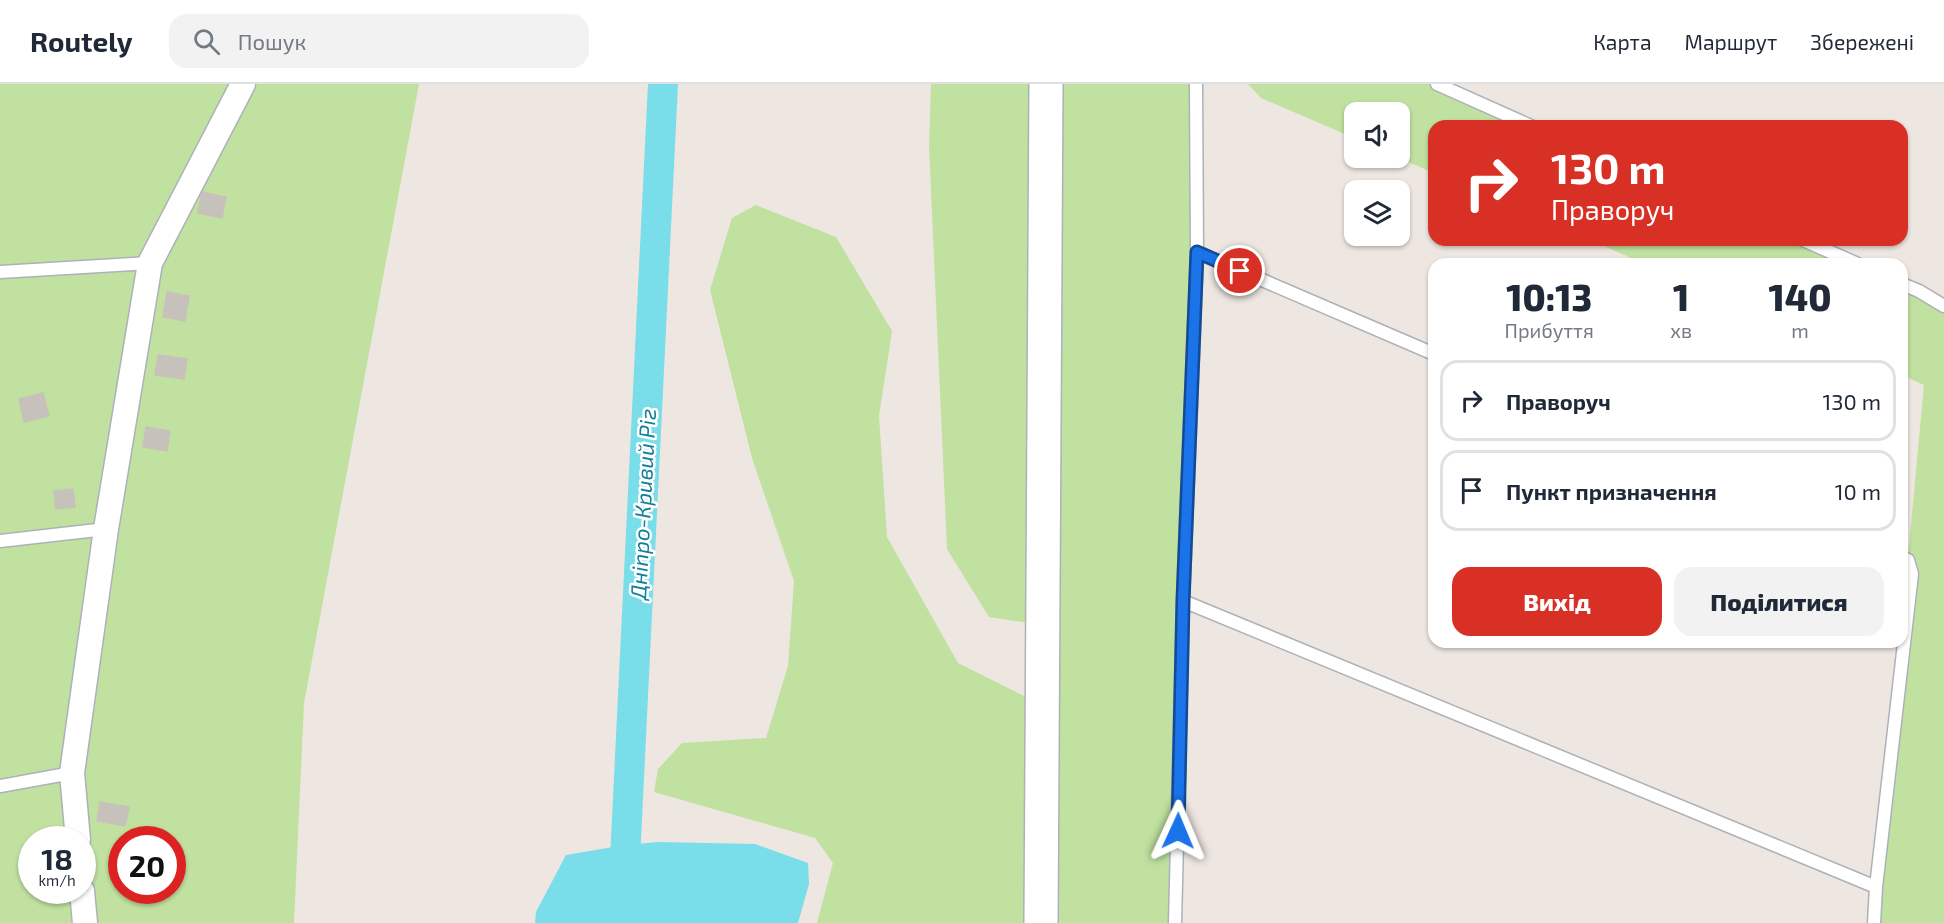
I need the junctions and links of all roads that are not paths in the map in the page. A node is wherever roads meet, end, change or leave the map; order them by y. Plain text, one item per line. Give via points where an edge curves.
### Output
1 (243, 84) edge
2 (1046, 84) edge
3 (1196, 84) edge
4 (1437, 84) edge
5 (1518, 120) edge
6 (1817, 246) edge
7 (1197, 252) junction
8 (1844, 258) edge
9 (150, 263) junction
10 (0, 272) edge
11 (1908, 286) edge
12 (1944, 306) edge
13 (1428, 351) edge
14 (106, 529) junction
15 (0, 542) edge
16 (1908, 560) edge
17 (1183, 601) junction
18 (1908, 609) edge
19 (1903, 648) edge
20 (72, 773) junction
21 (0, 786) edge
22 (77, 826) edge
23 (1876, 887) junction
24 (83, 904) edge
25 (85, 923) edge
26 (1041, 923) edge
27 (1175, 923) edge
28 (1874, 923) edge

1 - 9 street
2 - 26 main road
3 - 7 lane
4 - 5 lane
6 - 8 lane
7 - 13 lane
7 - 17 lane
9 - 10 lane
9 - 14 street
11 - 12 lane
14 - 15 lane
14 - 20 street
16 - 18 lane via 1912,574
17 - 23 lane
17 - 27 lane
19 - 23 lane
20 - 21 lane
20 - 22 street
23 - 28 lane
24 - 25 street

